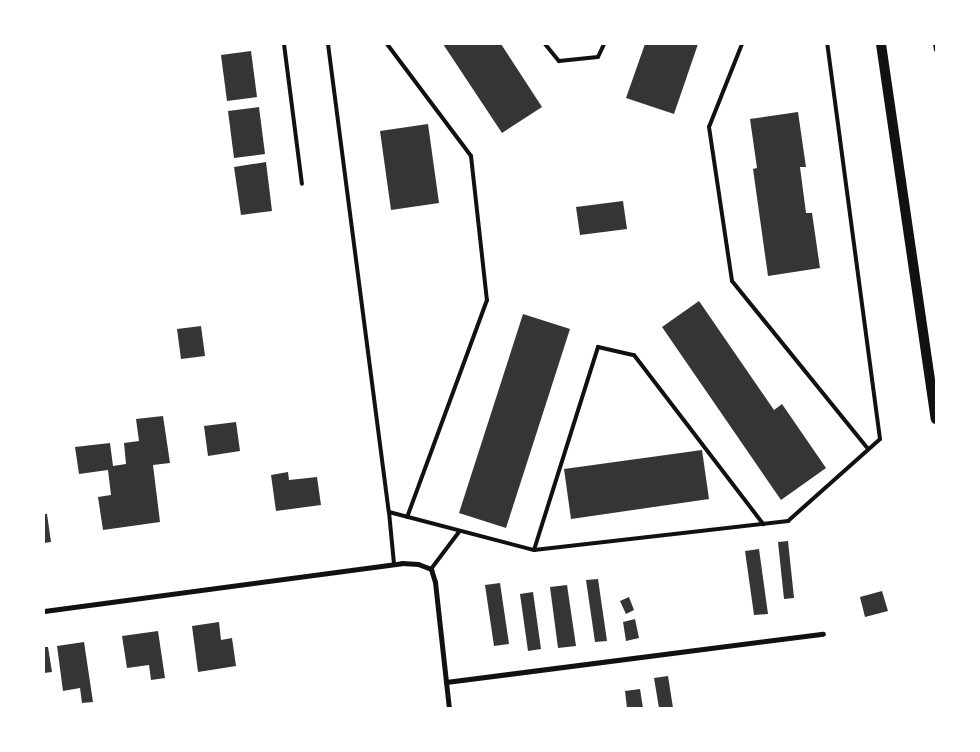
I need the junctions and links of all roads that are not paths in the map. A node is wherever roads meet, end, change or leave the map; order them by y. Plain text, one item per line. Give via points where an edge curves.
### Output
1 (284, 44) edge
2 (328, 44) edge
3 (387, 44) edge
4 (545, 44) edge
5 (604, 44) edge
6 (742, 44) edge
7 (827, 44) edge
8 (881, 44) edge
9 (935, 44) edge
10 (936, 50) edge
11 (302, 184) dead end
12 (936, 419) edge
13 (868, 449) junction
14 (389, 512) junction
15 (407, 517) junction
16 (763, 524) junction
17 (459, 532) junction
18 (534, 550) junction
19 (394, 564) junction
20 (431, 569) junction
21 (44, 611) edge
22 (823, 634) dead end
23 (446, 682) junction
24 (449, 708) edge

1 - 11 lane
2 - 14 lane
3 - 15 lane via 471,156 487,300
4 - 5 lane via 559,61 598,56
6 - 13 lane via 708,127 732,281
7 - 13 lane via 880,439
8 - 12 main road
9 - 10 lane
13 - 16 lane via 788,521
14 - 15 lane
14 - 19 lane
15 - 17 lane
16 - 18 lane
16 - 18 lane via 634,355 598,347
17 - 18 lane
17 - 20 lane
19 - 20 street via 418,564
19 - 21 street
20 - 23 street
22 - 23 street
23 - 24 street

